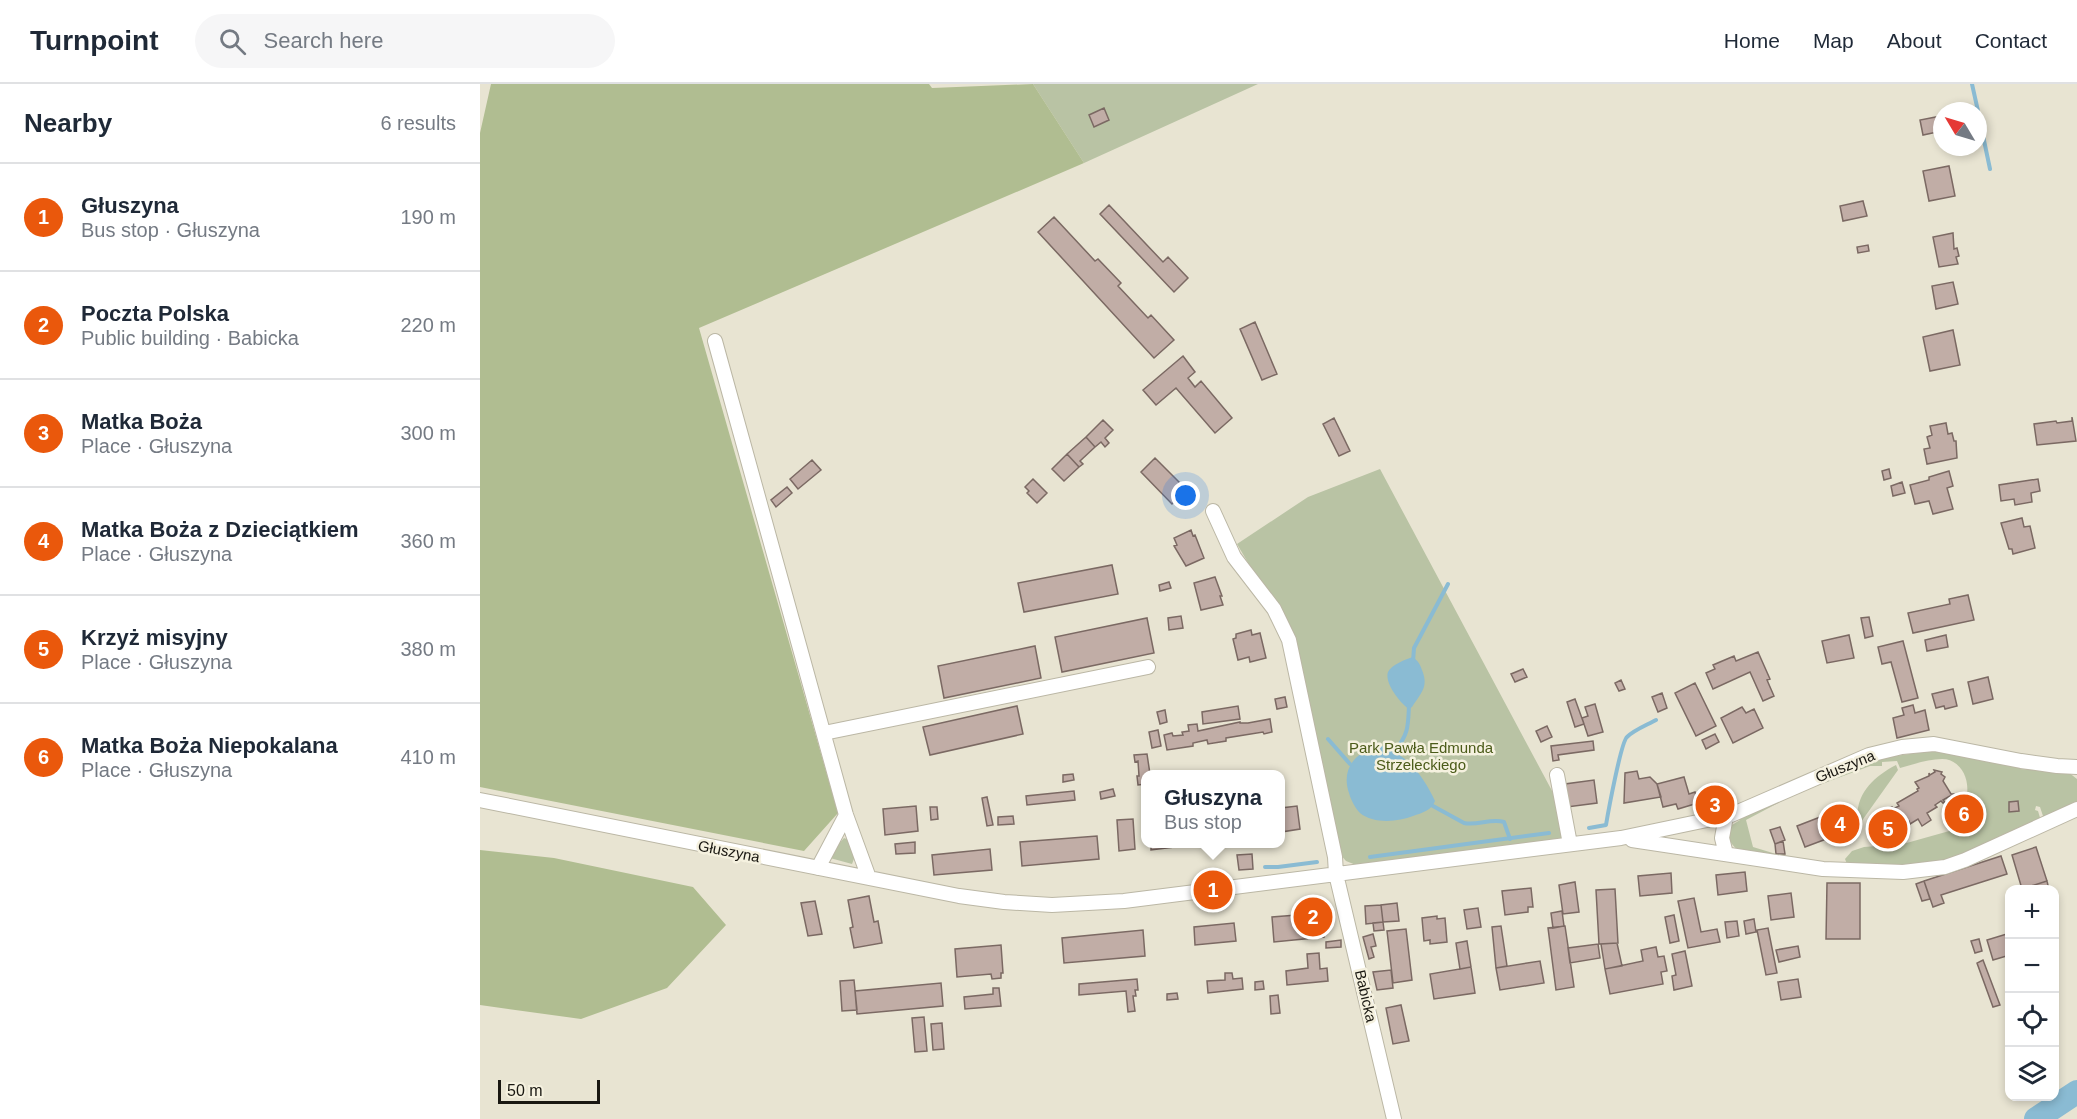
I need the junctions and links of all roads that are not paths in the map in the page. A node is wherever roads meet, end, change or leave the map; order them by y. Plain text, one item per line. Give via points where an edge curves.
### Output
1 (715, 341) dead end
2 (1213, 511) dead end
3 (1148, 667) dead end
4 (824, 733) junction
5 (2077, 767) edge
6 (1557, 775) dead end
7 (480, 800) edge
8 (2077, 809) edge
9 (846, 815) junction
10 (1726, 816) junction
11 (1621, 838) junction
12 (1570, 844) junction
13 (1726, 854) junction
14 (818, 868) junction
15 (1336, 874) junction
16 (869, 878) junction
17 (1394, 1119) edge

1 - 4 street
2 - 15 street via 1234,557 1274,609 1289,640
3 - 4 street
4 - 9 street
5 - 10 street, Głuszyna via 1934,744 1902,747 1869,755
6 - 12 street
7 - 14 street, Głuszyna
8 - 13 street, Głuszyna via 1982,854 1917,872 1823,869
9 - 14 street
9 - 16 street
10 - 11 street, Głuszyna
10 - 13 street via 1722,837
11 - 12 street, Głuszyna
11 - 13 street, Głuszyna
12 - 15 street, Głuszyna
14 - 16 street, Głuszyna
15 - 16 street, Głuszyna via 1069,905 980,900
15 - 17 street, Babicka

